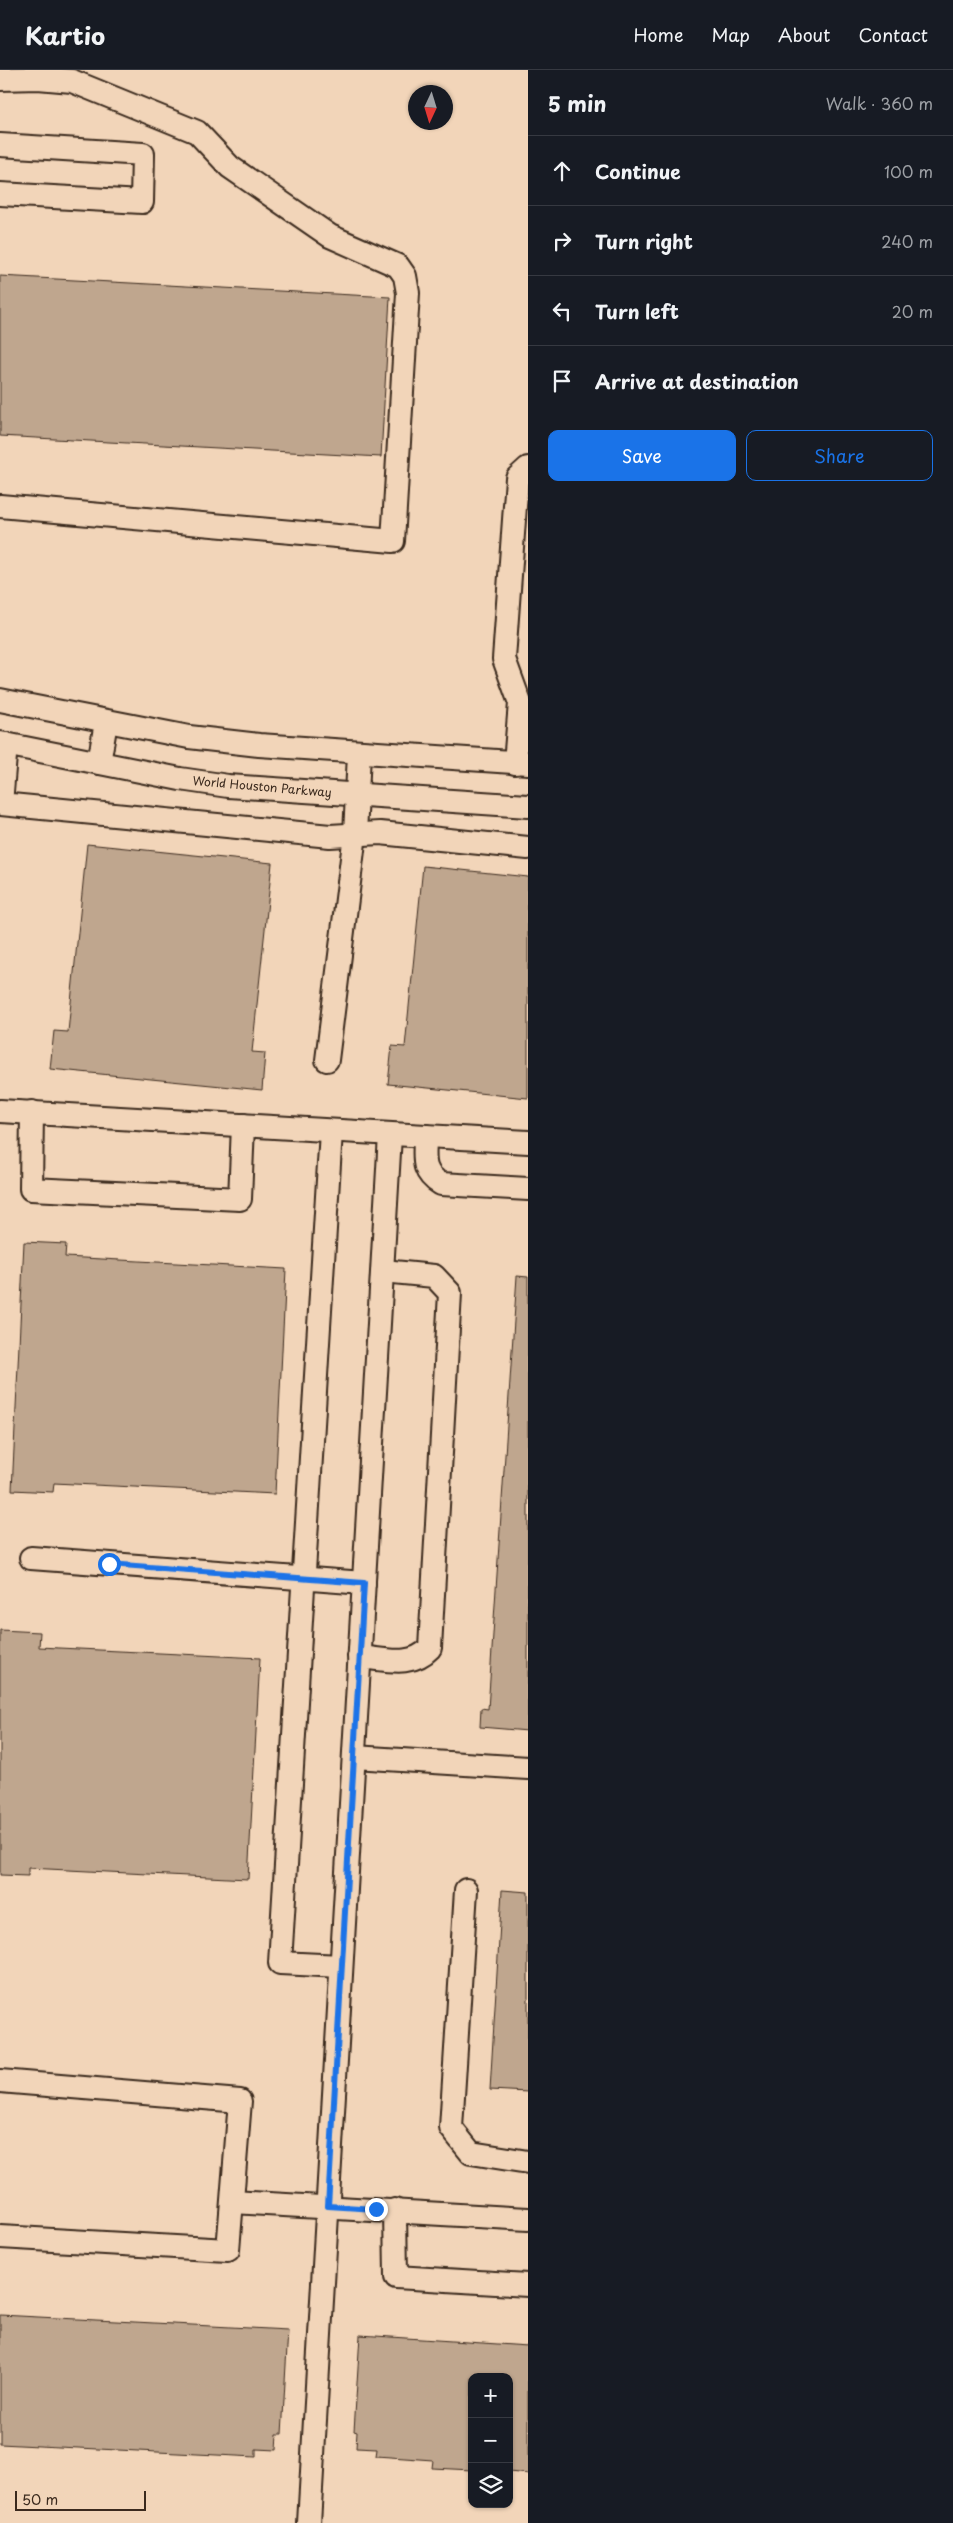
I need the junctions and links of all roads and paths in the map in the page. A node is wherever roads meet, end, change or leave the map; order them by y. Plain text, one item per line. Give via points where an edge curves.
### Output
1 (0, 79) edge
2 (0, 145) edge
3 (0, 194) edge
4 (528, 468) edge
5 (0, 506) edge
6 (0, 700) edge
7 (524, 703) edge
8 (106, 722) junction
9 (3, 744) edge
10 (359, 754) junction
11 (99, 763) junction
12 (522, 763) edge
13 (357, 795) junction
14 (528, 806) edge
15 (355, 834) junction
16 (528, 848) edge
17 (327, 1060) dead end
18 (0, 1110) edge
19 (32, 1112) junction
20 (243, 1126) junction
21 (330, 1131) junction
22 (390, 1135) junction
23 (425, 1136) junction
24 (528, 1142) edge
25 (528, 1190) edge
26 (383, 1271) junction
27 (31, 1558) dead end
28 (303, 1580) junction
29 (364, 1583) junction
30 (360, 1657) junction
31 (354, 1757) junction
32 (528, 1768) edge
33 (466, 1890) dead end
34 (342, 1966) junction
35 (0, 2081) edge
36 (528, 2162) edge
37 (233, 2202) junction
38 (328, 2206) junction
39 (395, 2210) junction
40 (528, 2218) edge
41 (0, 2236) edge
42 (528, 2285) edge
43 (309, 2523) edge

1 - 5 street via 72,80 197,132 230,167 330,236 398,266 405,276 408,293 393,541
2 - 3 street via 143,154 142,202
4 - 7 street via 517,478 504,660
6 - 8 street
7 - 12 street
8 - 10 street via 206,739
8 - 11 street
9 - 11 street, World Houston Parkway
9 - 15 street via 1,804 330,836
10 - 12 street
10 - 13 street
11 - 13 street, World Houston Parkway via 228,786
13 - 14 street, World Houston Parkway
13 - 15 street
15 - 16 street via 380,833
15 - 17 street
18 - 19 street
19 - 20 street
19 - 20 street via 31,1189 240,1199
20 - 21 street
21 - 22 street
21 - 28 street
22 - 23 street
22 - 26 street
23 - 24 street
23 - 25 street via 425,1166 430,1177 440,1184
26 - 29 street
26 - 30 street via 434,1276 450,1293 430,1648 421,1658 412,1661
27 - 28 street
28 - 29 street
28 - 34 street via 280,1962
29 - 30 street
30 - 31 street
31 - 32 street
31 - 34 street
33 - 36 street via 452,2128 471,2153
34 - 38 street
35 - 37 street via 240,2102
37 - 38 street
37 - 41 street via 228,2250
38 - 39 street
38 - 43 street
39 - 40 street
39 - 42 street via 396,2277

